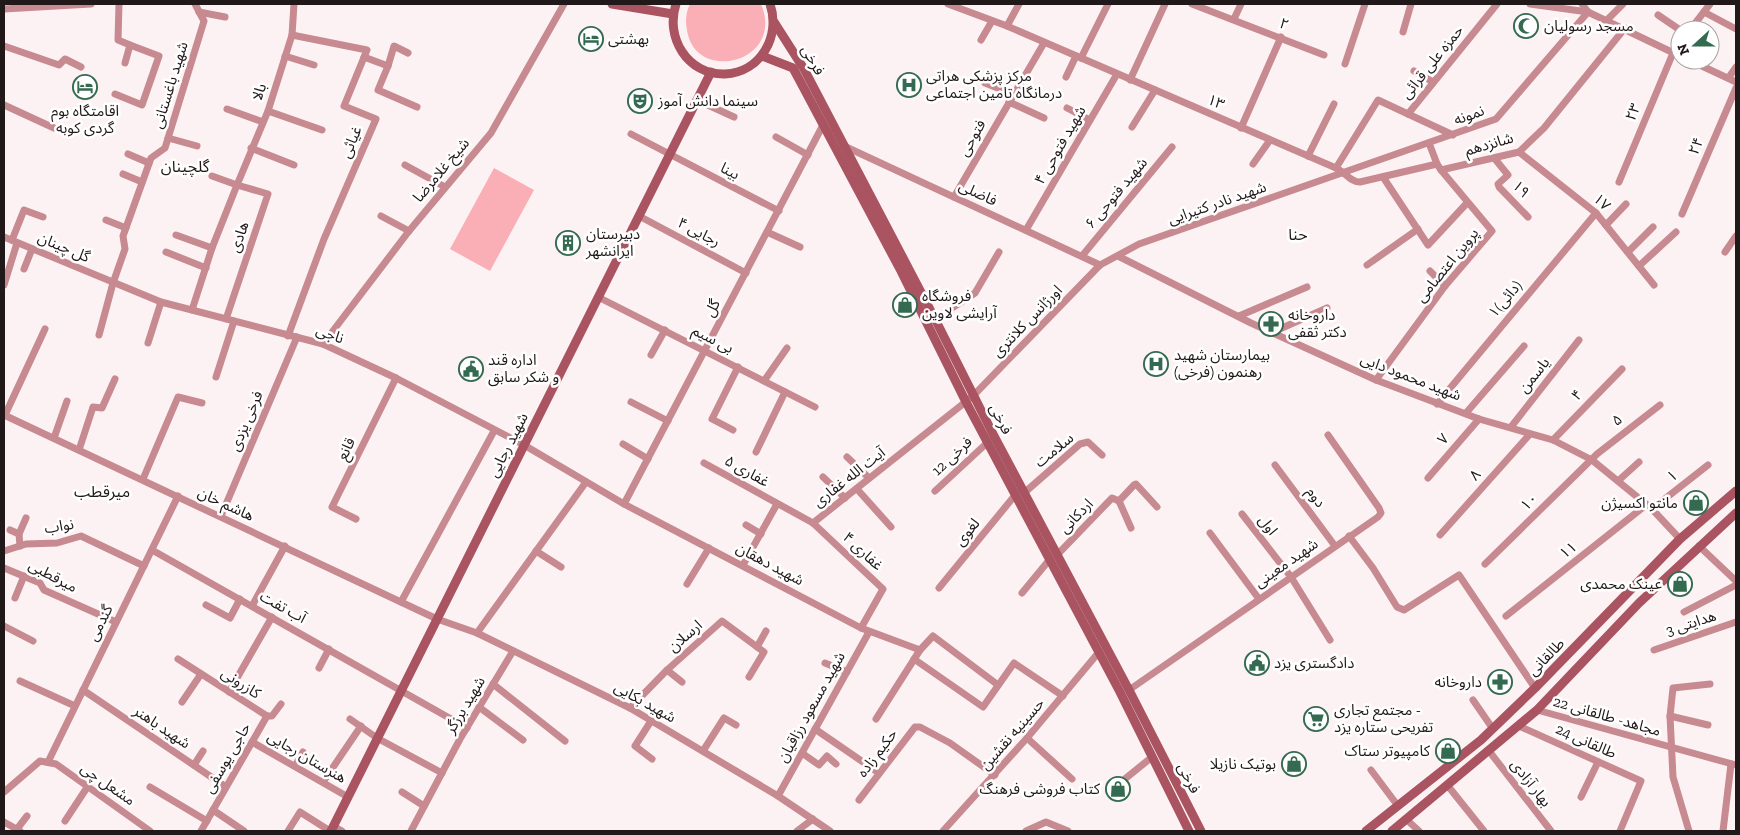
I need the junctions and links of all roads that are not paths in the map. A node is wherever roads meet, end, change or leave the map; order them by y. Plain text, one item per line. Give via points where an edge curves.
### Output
1 (90, 4) edge
2 (119, 4) edge
3 (195, 4) edge
4 (294, 4) edge
5 (564, 4) edge
6 (612, 4) edge
7 (676, 4) edge
8 (770, 4) edge
9 (948, 4) edge
10 (1019, 4) edge
11 (1108, 4) edge
12 (1165, 4) edge
13 (1192, 4) edge
14 (1241, 4) edge
15 (1365, 4) edge
16 (1411, 4) edge
17 (1496, 4) edge
18 (1530, 4) edge
19 (1582, 4) edge
20 (1623, 4) edge
21 (1710, 4) edge
22 (641, 6) edge
23 (4, 9) edge
24 (199, 12) junction
25 (1588, 12) junction
26 (1704, 12) junction
27 (673, 14) junction
28 (1658, 16) dead end
29 (225, 17) dead end
30 (1234, 19) junction
31 (1607, 20) junction
32 (1698, 20) edge
33 (992, 21) junction
34 (774, 22) junction
35 (1670, 24) edge
36 (1007, 26) junction
37 (1625, 28) junction
38 (1736, 29) edge
39 (1403, 32) dead end
40 (292, 35) junction
41 (1281, 37) junction
42 (981, 40) dead end
43 (1044, 42) junction
44 (130, 45) junction
45 (4, 46) edge
46 (1670, 50) edge
47 (408, 53) dead end
48 (285, 56) junction
49 (762, 56) junction
50 (1324, 56) dead end
51 (364, 57) junction
52 (1079, 57) junction
53 (125, 63) dead end
54 (1345, 64) dead end
55 (314, 65) dead end
56 (388, 66) junction
57 (81, 67) dead end
58 (1736, 67) edge
59 (1670, 69) edge
60 (1713, 70) edge
61 (1414, 71) dead end
62 (711, 72) junction
63 (1117, 74) junction
64 (1066, 77) dead end
65 (1729, 77) junction
66 (1130, 80) junction
67 (1433, 82) junction
68 (1736, 82) edge
69 (985, 83) dead end
70 (1736, 88) edge
71 (1155, 90) junction
72 (115, 94) dead end
73 (1013, 94) junction
74 (697, 100) junction
75 (1009, 102) junction
76 (1334, 104) dead end
77 (4, 105) edge
78 (417, 107) dead end
79 (1067, 108) dead end
80 (227, 109) dead end
81 (268, 110) junction
82 (1408, 114) junction
83 (734, 117) dead end
84 (1044, 118) dead end
85 (1090, 120) junction
86 (263, 122) junction
87 (824, 125) junction
88 (1132, 127) dead end
89 (54, 128) dead end
90 (1241, 128) junction
91 (322, 130) dead end
92 (631, 134) dead end
93 (1453, 135) junction
94 (776, 137) dead end
95 (168, 138) junction
96 (1270, 140) junction
97 (1429, 144) junction
98 (198, 146) dead end
99 (844, 146) junction
100 (1172, 147) dead end
101 (251, 148) junction
102 (1519, 152) junction
103 (128, 154) dead end
104 (808, 154) junction
105 (670, 155) junction
106 (1308, 156) junction
107 (1495, 159) junction
108 (149, 163) junction
109 (1253, 164) dead end
110 (294, 165) dead end
111 (405, 165) dead end
112 (1439, 167) junction
113 (1336, 168) junction
114 (1345, 173) junction
115 (123, 174) dead end
116 (212, 176) dead end
117 (1383, 177) junction
118 (142, 182) junction
119 (1618, 182) dead end
120 (237, 185) junction
121 (445, 187) junction
122 (954, 197) junction
123 (1467, 203) junction
124 (1626, 204) dead end
125 (779, 211) junction
126 (1596, 213) junction
127 (1682, 214) dead end
128 (381, 216) dead end
129 (639, 216) junction
130 (1528, 216) dead end
131 (42, 217) dead end
132 (106, 220) dead end
133 (1606, 225) junction
134 (1653, 227) dead end
135 (126, 228) junction
136 (1418, 229) junction
137 (1026, 230) junction
138 (408, 231) junction
139 (767, 232) junction
140 (1676, 232) dead end
141 (176, 235) dead end
142 (1736, 236) edge
143 (4, 237) edge
144 (14, 242) junction
145 (800, 247) dead end
146 (212, 248) junction
147 (32, 249) junction
148 (166, 252) dead end
149 (999, 252) dead end
150 (1628, 252) junction
151 (1725, 252) dead end
152 (1082, 256) junction
153 (1118, 256) junction
154 (1100, 265) junction
155 (1367, 265) dead end
156 (1639, 266) junction
157 (206, 268) junction
158 (24, 269) dead end
159 (1430, 271) dead end
160 (746, 273) junction
161 (113, 283) junction
162 (4, 285) edge
163 (1654, 285) dead end
164 (1445, 286) junction
165 (1307, 287) dead end
166 (598, 297) junction
167 (161, 302) junction
168 (1327, 308) dead end
169 (192, 310) junction
170 (1239, 316) junction
171 (226, 319) junction
172 (935, 319) junction
173 (234, 321) junction
174 (45, 329) dead end
175 (665, 330) junction
176 (1273, 332) junction
177 (99, 335) dead end
178 (288, 336) junction
179 (297, 337) junction
180 (1579, 340) dead end
181 (148, 343) dead end
182 (323, 344) junction
183 (1524, 346) dead end
184 (787, 348) dead end
185 (705, 350) junction
186 (651, 355) dead end
187 (738, 367) junction
188 (1622, 369) dead end
189 (216, 377) dead end
190 (396, 378) junction
191 (115, 380) dead end
192 (1376, 380) junction
193 (764, 381) junction
194 (785, 392) junction
195 (970, 399) junction
196 (67, 401) dead end
197 (631, 402) dead end
198 (202, 403) dead end
199 (1437, 404) junction
200 (1660, 405) dead end
201 (815, 407) dead end
202 (1466, 413) junction
203 (4, 415) edge
204 (1479, 419) junction
205 (668, 421) junction
206 (1511, 427) junction
207 (733, 430) dead end
208 (494, 431) junction
209 (1530, 434) junction
210 (1328, 435) dead end
211 (54, 438) junction
212 (1553, 440) junction
213 (988, 442) junction
214 (623, 444) dead end
215 (524, 445) junction
216 (79, 450) junction
217 (756, 452) dead end
218 (1102, 455) dead end
219 (847, 457) dead end
220 (648, 459) junction
221 (1592, 460) junction
222 (1640, 462) dead end
223 (704, 463) dead end
224 (1275, 465) dead end
225 (1708, 465) dead end
226 (823, 477) dead end
227 (869, 478) junction
228 (1428, 478) dead end
229 (143, 480) junction
230 (1618, 481) junction
231 (586, 482) junction
232 (857, 488) junction
233 (934, 491) dead end
234 (1736, 491) edge
235 (1020, 494) junction
236 (178, 496) junction
237 (845, 498) junction
238 (1119, 501) junction
239 (624, 504) junction
240 (778, 504) junction
241 (1157, 507) dead end
242 (1649, 507) junction
243 (1242, 514) dead end
244 (1736, 514) edge
245 (221, 516) junction
246 (26, 518) dead end
247 (356, 519) dead end
248 (813, 523) junction
249 (746, 525) dead end
250 (891, 527) dead end
251 (1131, 528) dead end
252 (10, 530) dead end
253 (1210, 532) dead end
254 (19, 534) junction
255 (760, 534) junction
256 (1440, 535) dead end
257 (1349, 536) junction
258 (1680, 539) junction
259 (20, 546) junction
260 (285, 546) junction
261 (1335, 546) junction
262 (1699, 546) junction
263 (710, 548) junction
264 (152, 550) junction
265 (4, 551) edge
266 (536, 551) junction
267 (1053, 557) junction
268 (1485, 564) dead end
269 (743, 565) junction
270 (144, 566) junction
271 (561, 567) dead end
272 (4, 568) edge
273 (24, 576) junction
274 (1291, 577) junction
275 (1736, 583) edge
276 (687, 584) dead end
277 (939, 588) dead end
278 (1022, 593) dead end
279 (15, 598) dead end
280 (240, 599) junction
281 (1259, 599) junction
282 (401, 602) junction
283 (206, 605) dead end
284 (252, 606) junction
285 (1684, 612) dead end
286 (1506, 616) dead end
287 (272, 617) junction
288 (437, 619) junction
289 (116, 622) junction
290 (1736, 622) edge
291 (4, 626) edge
292 (860, 628) junction
293 (766, 631) dead end
294 (869, 632) junction
295 (477, 633) junction
296 (33, 640) dead end
297 (1330, 640) dead end
298 (757, 647) junction
299 (329, 649) junction
300 (920, 650) junction
301 (1654, 650) dead end
302 (513, 651) junction
303 (1099, 652) junction
304 (178, 659) dead end
305 (914, 659) junction
306 (824, 663) dead end
307 (319, 668) dead end
308 (667, 670) junction
309 (847, 672) junction
310 (201, 674) junction
311 (749, 677) dead end
312 (20, 681) dead end
313 (682, 682) dead end
314 (493, 684) junction
315 (1710, 684) dead end
316 (998, 685) junction
317 (1535, 688) junction
318 (401, 689) junction
319 (83, 690) junction
320 (1129, 690) junction
321 (229, 692) junction
322 (1063, 696) junction
323 (1473, 700) dead end
324 (182, 702) dead end
325 (281, 704) dead end
326 (75, 706) junction
327 (479, 707) junction
328 (630, 708) junction
329 (1538, 710) junction
330 (267, 716) junction
331 (1670, 716) junction
332 (350, 718) dead end
333 (876, 718) dead end
334 (651, 721) junction
335 (736, 725) dead end
336 (1708, 725) dead end
337 (361, 726) junction
338 (1519, 726) junction
339 (467, 728) junction
340 (815, 729) junction
341 (1493, 729) junction
342 (377, 738) junction
343 (1027, 738) junction
344 (522, 740) dead end
345 (565, 741) dead end
346 (252, 742) junction
347 (1670, 748) junction
348 (202, 751) dead end
349 (703, 751) junction
350 (303, 752) dead end
351 (1489, 752) junction
352 (802, 753) junction
353 (1152, 757) junction
354 (652, 759) dead end
355 (48, 762) junction
356 (1598, 762) junction
357 (836, 764) dead end
358 (194, 765) junction
359 (1734, 765) edge
360 (295, 766) junction
361 (1371, 770) dead end
362 (442, 773) junction
363 (879, 773) junction
364 (995, 774) junction
365 (1072, 779) dead end
366 (323, 782) junction
367 (88, 786) junction
368 (1448, 786) junction
369 (150, 787) dead end
370 (226, 787) junction
371 (1110, 791) dead end
372 (4, 792) edge
373 (402, 792) dead end
374 (348, 796) junction
375 (778, 796) junction
376 (1581, 797) dead end
377 (859, 800) dead end
378 (424, 806) junction
379 (1398, 806) junction
380 (213, 810) junction
381 (27, 816) dead end
382 (813, 819) junction
383 (1407, 820) junction
384 (65, 821) dead end
385 (207, 821) junction
386 (4, 822) edge
387 (16, 830) edge
388 (334, 830) edge
389 (150, 831) edge
390 (202, 831) edge
391 (244, 831) edge
392 (288, 831) edge
393 (411, 831) edge
394 (797, 831) edge
395 (830, 831) edge
396 (944, 831) edge
397 (1026, 831) edge
398 (1068, 831) edge
399 (1190, 831) edge
400 (1201, 831) edge
401 (1366, 831) edge
402 (1392, 831) edge
403 (1419, 831) edge
404 (1484, 831) edge
405 (1551, 831) edge
406 (1620, 831) edge
407 (1689, 831) edge
408 (1722, 831) edge

1 - 23 street
2 - 44 street via 118,40
3 - 24 street, شهید باغستانی
4 - 40 street, بالا
5 - 121 street, شیخ غلامرضا via 491,133
6 - 22 main road
7 - 27 main road
8 - 34 main road
9 - 33 street, ۱۳
10 - 36 street
11 - 52 street
12 - 66 street
13 - 30 street, ۲
14 - 30 street
15 - 54 street
16 - 39 street
17 - 67 street, حمزه علی قرائی
18 - 25 street
19 - 25 street
20 - 31 street
21 - 26 street
22 - 27 main road
24 - 29 street
24 - 95 street, شهید باغستانی via 204,21
25 - 31 street
25 - 93 street, نمونه via 1499,117
26 - 32 street
26 - 38 street
27 - 62 main road via 675,36 685,57
28 - 35 street
30 - 41 street, ۲
31 - 37 street
33 - 36 street, ۱۳
33 - 42 street
34 - 49 main road via 773,34
34 - 99 main road, فرخی via 804,69
36 - 43 street, ۱۳
37 - 46 street
37 - 102 street, شانزدهم via 1544,128
40 - 48 street, بالا
40 - 51 street via 367,50
41 - 50 street, ۲
41 - 90 street
43 - 52 street, ۱۳
43 - 73 street, فتوحی
44 - 53 street
44 - 72 street via 159,56 142,105
45 - 57 street via 59,65 66,59
47 - 56 street via 394,46
48 - 55 street
48 - 81 street, بالا
49 - 62 main road via 739,71
49 - 87 main road, فرخی via 793,68
51 - 56 street
51 - 178 street, غیاثی via 344,106 376,120 324,240
52 - 63 street, ۱۳
52 - 64 street
56 - 78 street via 378,90
58 - 65 street
59 - 119 street, ۲۳
60 - 65 street
61 - 67 street
62 - 74 main road, شهید رجایی
63 - 66 street, ۱۳
63 - 85 street, شهید فتوحی ۴
65 - 68 street
66 - 71 street, ۱۳
67 - 82 street, حمزه علی قرائی
69 - 73 street
70 - 127 street, ۲۴
71 - 88 street
71 - 90 street, ۱۳
73 - 75 street, فتوحی
74 - 83 street
74 - 105 main road, شهید رجایی
75 - 84 street
75 - 122 street, فتوحی
76 - 106 street
77 - 89 street
79 - 85 street
80 - 86 street
81 - 86 street, بالا
81 - 91 street
82 - 93 street
82 - 113 street via 1378,100
85 - 137 street, شهید فتوحی ۴
86 - 101 street, بالا
87 - 104 street, گل
87 - 195 main road, فرخی
90 - 96 street, ۱۳
92 - 105 street, بینا
93 - 97 street, نمونه
94 - 104 street
95 - 98 street
95 - 108 street, شهید باغستانی via 165,148
96 - 106 street, ۱۳
96 - 109 street
97 - 112 street, پروین اعتصامی
97 - 114 street, نمونه
99 - 122 street, فاضلی
99 - 172 main road, فرخی
100 - 152 street, شهید فتوحی ۶
101 - 110 street
101 - 120 street, بالا
102 - 107 street, شانزدهم
102 - 126 street, ۱۷
103 - 108 street
104 - 125 street, گل
105 - 125 street, بینا
105 - 129 main road, شهید رجایی
106 - 113 street, ۱۳
107 - 112 street, شانزدهم
107 - 130 street, ۱۹ via 1508,174 1498,184 1499,187
108 - 118 street, شهید باغستانی
111 - 121 street
112 - 117 street, شانزدهم
112 - 123 street, پروین اعتصامی
113 - 114 street, ۱۳
114 - 117 street, شانزدهم via 1355,182
114 - 153 street, شهید نادر کتیرایی via 1138,244
115 - 118 street
116 - 120 street
117 - 136 street
118 - 135 street, شهید باغستانی
120 - 146 street, بالا
120 - 171 street, هادی via 268,194
121 - 138 street, شیخ غلامرضا
122 - 137 street, فاضلی
123 - 136 street via 1428,245
123 - 164 street, پروین اعتصامی via 1492,231
124 - 133 street
125 - 139 street, گل
126 - 133 street, ۱۷
126 - 199 street, ۱(دائی)
128 - 138 street
129 - 160 street, رجایی ۴
129 - 166 main road, شهید رجایی
131 - 144 street via 24,210
132 - 135 street
133 - 150 street, ۱۷
134 - 150 street
135 - 161 street, شهید باغستانی via 123,236 125,249
136 - 155 street
137 - 152 street, فاضلی
138 - 182 street, شیخ غلامرضا
139 - 145 street
139 - 160 street, گل
140 - 156 street
141 - 146 street
142 - 151 street
143 - 144 street, گل چینان
144 - 147 street, گل چینان
144 - 162 street
146 - 157 street, بالا
147 - 158 street
147 - 161 street, گل چینان
148 - 157 street
149 - 172 street via 975,293
150 - 156 street, ۱۷
152 - 154 street, فاضلی
153 - 154 street, شهید نادر کتیرایی
153 - 170 street, شهید محمود دایی
154 - 195 street, اورژانس کلانتری
156 - 163 street, ۱۷
157 - 169 street, بالا
159 - 164 street
160 - 185 street, گل
161 - 167 street, ناجی
161 - 177 street, شهید باغستانی
164 - 192 street, پروین اعتصامی
165 - 170 street
166 - 175 street, بی سیم
166 - 215 main road, شهید رجایی
167 - 169 street, ناجی
167 - 181 street
168 - 176 street
169 - 171 street, ناجی
170 - 176 street, شهید محمود دایی
171 - 173 street, ناجی
172 - 195 main road, فرخی
173 - 178 street, ناجی
173 - 189 street
174 - 203 street
175 - 185 street, بی سیم
175 - 186 street
176 - 192 street, شهید محمود دایی
178 - 179 street, ناجی
179 - 182 street, ناجی
179 - 245 street, فرخی یزدی
180 - 206 street, یاسمن
182 - 190 street, ناجی
183 - 202 street
184 - 193 street
185 - 187 street, بی سیم
185 - 205 street, گل
187 - 193 street, بی سیم
187 - 207 street via 712,419
188 - 212 street, ۴
190 - 208 street, ناجی
190 - 247 street, قانع via 332,507
191 - 216 street via 102,408 93,407
192 - 199 street, شهید محمود دایی
193 - 194 street, بی سیم
194 - 201 street, بی سیم
194 - 217 street
195 - 213 main road, فرخی
195 - 227 street, آیت الله غفاری
195 - 235 main road, فرخی
196 - 211 street
197 - 205 street
198 - 229 street via 178,397
199 - 202 street, شهید محمود دایی
200 - 221 street, ۵
202 - 204 street, شهید محمود دایی
203 - 211 street, هاشم خان
204 - 206 street, شهید محمود دایی
204 - 228 street, ۷
205 - 220 street, گل
206 - 209 street, شهید محمود دایی
208 - 215 street, ناجی
208 - 282 street
209 - 212 street, شهید محمود دایی
209 - 256 street, ۸
210 - 257 street, شهید معینی via 1381,513
211 - 216 street, هاشم خان
212 - 221 street, شهید محمود دایی
213 - 233 street, فرخی 12
213 - 235 main road, فرخی
214 - 220 street
215 - 231 street, شهید دهقان
215 - 288 main road, شهید رجایی
216 - 229 street, هاشم خان
218 - 235 street, سلامت via 1088,442 1080,444
219 - 227 street
220 - 239 street, گل
221 - 230 street, شهید محمود دایی
221 - 268 street, ۱۰
222 - 230 street
223 - 240 street, غفاری ۵
224 - 261 street, دوم
225 - 242 street, ۱
226 - 237 street
227 - 232 street, آیت الله غفاری
229 - 236 street, هاشم خان
230 - 242 street, شهید محمود دایی
231 - 239 street, شهید دهقان
231 - 266 street
232 - 237 street, آیت الله غفاری
232 - 250 street
234 - 258 main road, طالقانی
235 - 267 main road, فرخی
235 - 277 street, لغوی
236 - 245 street, هاشم خان
236 - 264 street, گندمی
237 - 248 street, آیت الله غفاری
238 - 241 street, اردکانی via 1136,484
238 - 251 street
238 - 267 street, اردکانی via 1112,498
239 - 263 street, شهید دهقان
240 - 248 street, آیت الله غفاری
240 - 255 street
242 - 258 street, شهید محمود دایی
242 - 286 street, ۱۱
243 - 274 street, اول
244 - 262 main road, طالقانی
245 - 260 street, هاشم خان
246 - 254 street
248 - 292 street, غفاری ۴ via 883,589
249 - 255 street
252 - 254 street
253 - 281 street
254 - 259 street
255 - 269 street
257 - 261 street, شهید معینی
257 - 317 street via 1397,607 1404,610 1459,575
258 - 317 main road, طالقانی
259 - 265 street, نواب
259 - 270 street, نواب via 56,543 81,536
260 - 282 street, هاشم خان
260 - 284 street
261 - 274 street, شهید معینی
262 - 275 street
262 - 329 main road, طالقانی
263 - 269 street, شهید دهقان
263 - 276 street
264 - 270 street, گندمی
264 - 280 street, آب تفت
266 - 271 street
266 - 295 street
267 - 278 street
267 - 303 main road, فرخی
267 - 320 main road, فرخی
269 - 292 street, شهید دهقان
270 - 289 street, گندمی
272 - 273 street, میرقطبی
273 - 279 street
273 - 289 street, میرقطبی via 40,582 44,590
274 - 281 street, شهید معینی
274 - 297 street, اول
275 - 285 street
280 - 283 street via 230,618
280 - 284 street, آب تفت
281 - 320 street, شهید معینی
282 - 288 street, هاشم خان
284 - 287 street, آب تفت
287 - 299 street, آب تفت
287 - 321 street
288 - 295 street, شهید بکایی
288 - 318 main road, شهید رجایی
289 - 319 street, گندمی
290 - 301 street, هدایتی 3
291 - 296 street
292 - 294 street, شهید دهقان
293 - 298 street
294 - 300 street, شهید دهقان
294 - 309 street, شهید مسعود رزاقیان
295 - 302 street, شهید بکایی
298 - 308 street, ارسلان via 722,621
298 - 311 street via 764,652
299 - 307 street
299 - 318 street, آب تفت
300 - 305 street
300 - 316 street via 933,636
302 - 314 street, شهید برزگر
302 - 328 street, شهید بکایی
303 - 322 street, حسینیه نقشین
303 - 353 main road, فرخی
304 - 310 street, کازرونی
305 - 316 street via 982,707
305 - 333 street
306 - 309 street
308 - 313 street
308 - 328 street, ارسلان
309 - 340 street, شهید مسعود رزاقیان
310 - 321 street, کازرونی
310 - 324 street, کازرونی
312 - 326 street
314 - 327 street, شهید برزگر
314 - 345 street
315 - 331 street via 1673,688
316 - 322 street via 1014,663
317 - 341 main road, طالقانی
318 - 339 street, آب تفت
318 - 342 main road, شهید رجایی
319 - 326 street, گندمی
319 - 358 street, شهید باهنر
320 - 400 main road, فرخی
321 - 330 street, کازرونی
322 - 343 street, حسینیه نقشین
323 - 341 street
325 - 330 street, حاجی یوسفی via 272,716
326 - 355 street, گندمی
327 - 339 street, شهید برزگر
327 - 344 street
328 - 334 street, شهید بکایی
329 - 338 main road, طالقانی
329 - 347 street, مجاهد- طالقانی 22
330 - 346 street, حاجی یوسفی
331 - 336 street
331 - 347 street
332 - 337 street
334 - 349 street, شهید بکایی
334 - 354 street via 635,746
335 - 349 street via 724,718
337 - 342 street
337 - 366 street
338 - 351 main road, طالقانی
338 - 356 street, طالقانی 24
339 - 362 street, شهید برزگر
340 - 352 street, شهید مسعود رزاقیان
340 - 363 street
341 - 379 main road, طالقانی
342 - 362 street
342 - 374 main road, شهید رجایی
343 - 364 street, حسینیه نقشین
343 - 365 street
346 - 360 street, هنرستان رجایی
346 - 370 street, حاجی یوسفی
347 - 359 street, مجاهد- طالقانی 22
347 - 407 street via 1673,777
348 - 358 street
349 - 375 street, شهید بکایی
350 - 360 street
351 - 368 main road, طالقانی
351 - 405 street, بهار آزادی
352 - 357 street via 819,765 827,756
352 - 375 street, شهید مسعود رزاقیان
353 - 371 street
353 - 399 main road, فرخی
355 - 367 street, مشعل چی
355 - 372 street via 40,761
356 - 376 street
356 - 406 street, طالقانی 24 via 1641,781
358 - 370 street, شهید باهنر
359 - 408 street
360 - 366 street, هنرستان رجایی
361 - 379 street
362 - 378 street, شهید برزگر
363 - 364 street, حکیم زاده via 911,731 920,727
363 - 377 street, حکیم زاده
364 - 396 street, حسینیه نقشین
366 - 374 street, هنرستان رجایی
367 - 384 street
367 - 389 street, مشعل چی
368 - 383 main road, طالقانی
368 - 404 street
369 - 385 street
370 - 380 street, حاجی یوسفی
373 - 378 street
374 - 388 main road, شهید رجایی
375 - 382 street, شهید بکایی
378 - 393 street, شهید برزگر
379 - 401 main road, طالقانی
380 - 385 street, حاجی یوسفی
380 - 391 street
381 - 387 street
382 - 394 street
382 - 395 street, شهید بکایی
383 - 402 main road, طالقانی
383 - 403 street
385 - 390 street, حاجی یوسفی
386 - 387 street
388 - 392 street via 300,812
397 - 398 street via 1046,822

